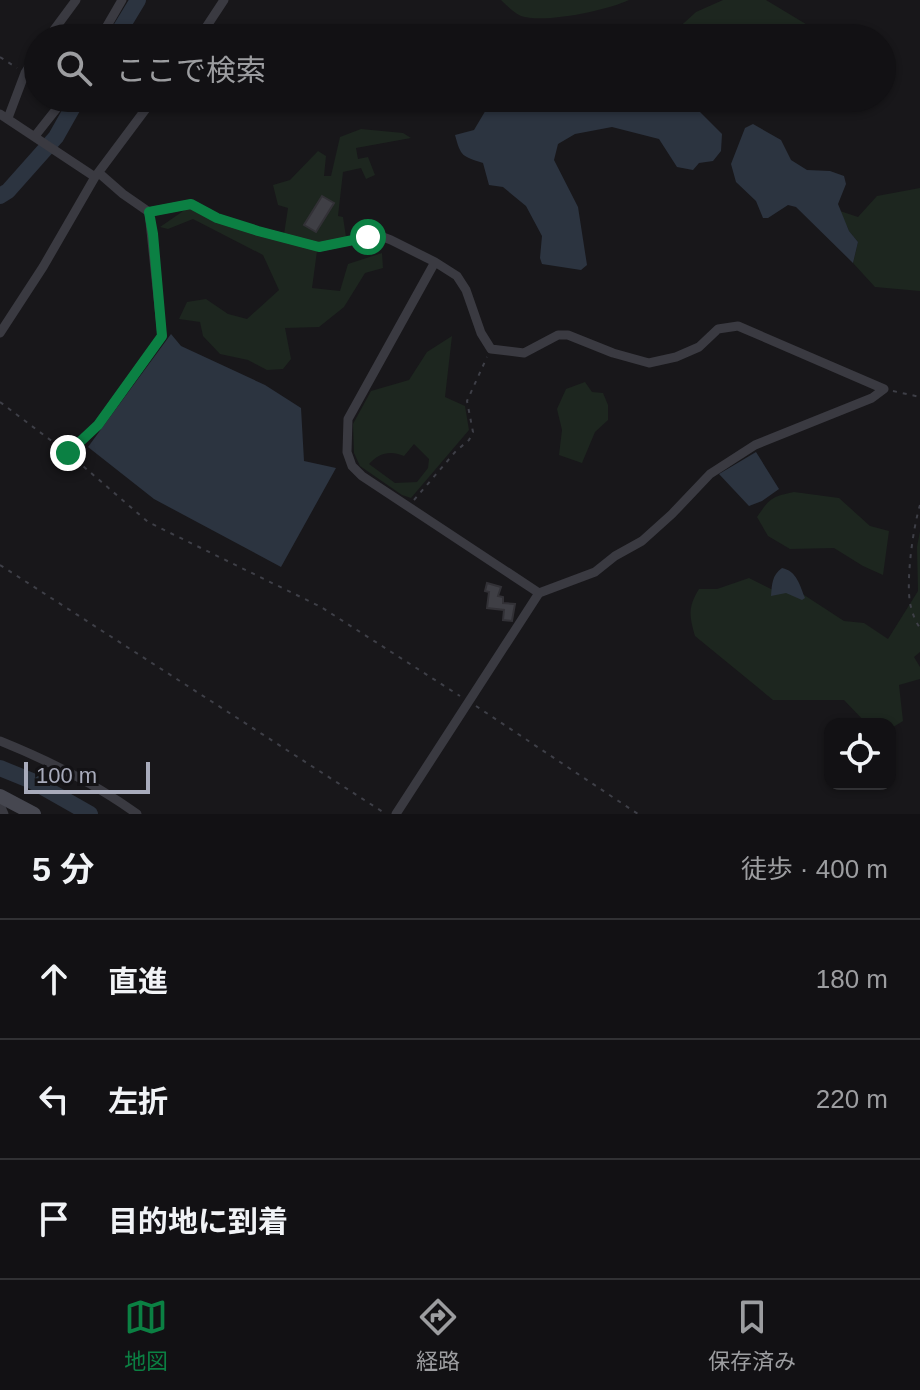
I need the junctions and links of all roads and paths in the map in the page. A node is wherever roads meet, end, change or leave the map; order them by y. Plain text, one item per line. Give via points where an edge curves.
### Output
1 (76, 0) edge
2 (122, 0) edge
3 (224, 0) edge
4 (58, 24) edge
5 (108, 24) edge
6 (208, 24) edge
7 (0, 57) edge
8 (24, 72) edge
9 (24, 75) edge
10 (55, 112) edge
11 (144, 112) edge
12 (4, 116) edge
13 (37, 137) junction
14 (97, 175) junction
15 (149, 212) junction
16 (435, 262) junction
17 (0, 333) edge
18 (491, 349) junction
19 (884, 389) junction
20 (920, 397) edge
21 (0, 402) edge
22 (68, 453) junction
23 (920, 505) edge
24 (409, 506) junction
25 (0, 565) edge
26 (539, 593) junction
27 (920, 628) edge
28 (469, 702) junction
29 (0, 741) edge
30 (0, 796) edge
31 (0, 805) edge
32 (4, 814) edge
33 (34, 814) edge
34 (137, 814) edge
35 (386, 814) edge
36 (396, 814) edge
37 (638, 814) edge

1 - 4 street
2 - 5 street
3 - 6 street
7 - 8 path
9 - 12 street
10 - 13 street
11 - 14 street
12 - 13 street
13 - 14 street
14 - 15 street
14 - 17 street
15 - 16 street via 191,204 217,218 319,247 383,237
15 - 22 street via 162,336 98,425
16 - 18 street via 457,276
16 - 24 street via 348,419 352,466
18 - 19 street via 524,353 568,335 649,363 699,347 718,329 738,326
18 - 24 path via 467,401 473,432 469,440
19 - 20 path
19 - 26 street via 755,445 710,474 642,541 595,572
21 - 22 path
22 - 28 path via 148,522 321,607
23 - 27 path via 910,603
24 - 26 street
25 - 35 path
26 - 28 street
28 - 36 street
28 - 37 path
29 - 34 street via 95,787
30 - 33 main road
31 - 32 street

